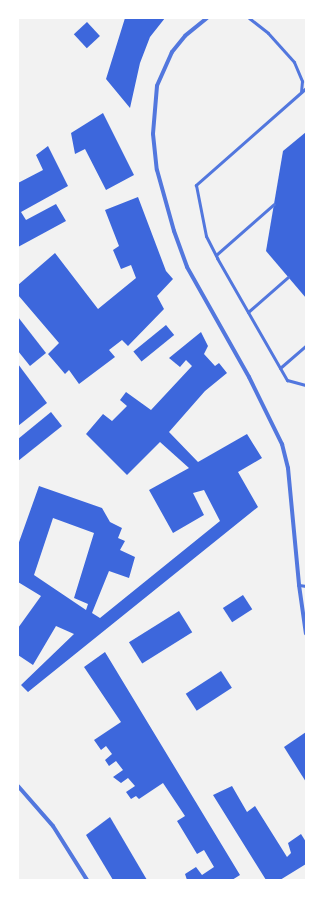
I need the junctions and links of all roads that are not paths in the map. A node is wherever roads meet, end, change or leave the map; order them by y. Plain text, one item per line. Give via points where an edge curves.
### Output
1 (207, 18) edge
2 (249, 18) edge
3 (306, 88) edge
4 (301, 92) junction
5 (274, 204) dead end
6 (216, 255) junction
7 (288, 277) dead end
8 (248, 312) junction
9 (306, 345) edge
10 (280, 368) junction
11 (306, 385) edge
12 (299, 585) junction
13 (306, 586) edge
14 (306, 634) edge
15 (18, 786) edge
16 (87, 880) edge

1 - 12 street via 185,36 172,52 157,86 153,134 157,170 187,267 249,377 282,444 288,468
2 - 4 lane via 268,33 294,62 302,81
3 - 4 lane
4 - 6 lane via 196,185 206,236
5 - 6 lane
6 - 8 lane
7 - 8 lane
8 - 10 lane
9 - 10 lane
10 - 11 lane via 287,380
12 - 13 lane
12 - 14 street
15 - 16 street via 53,826

